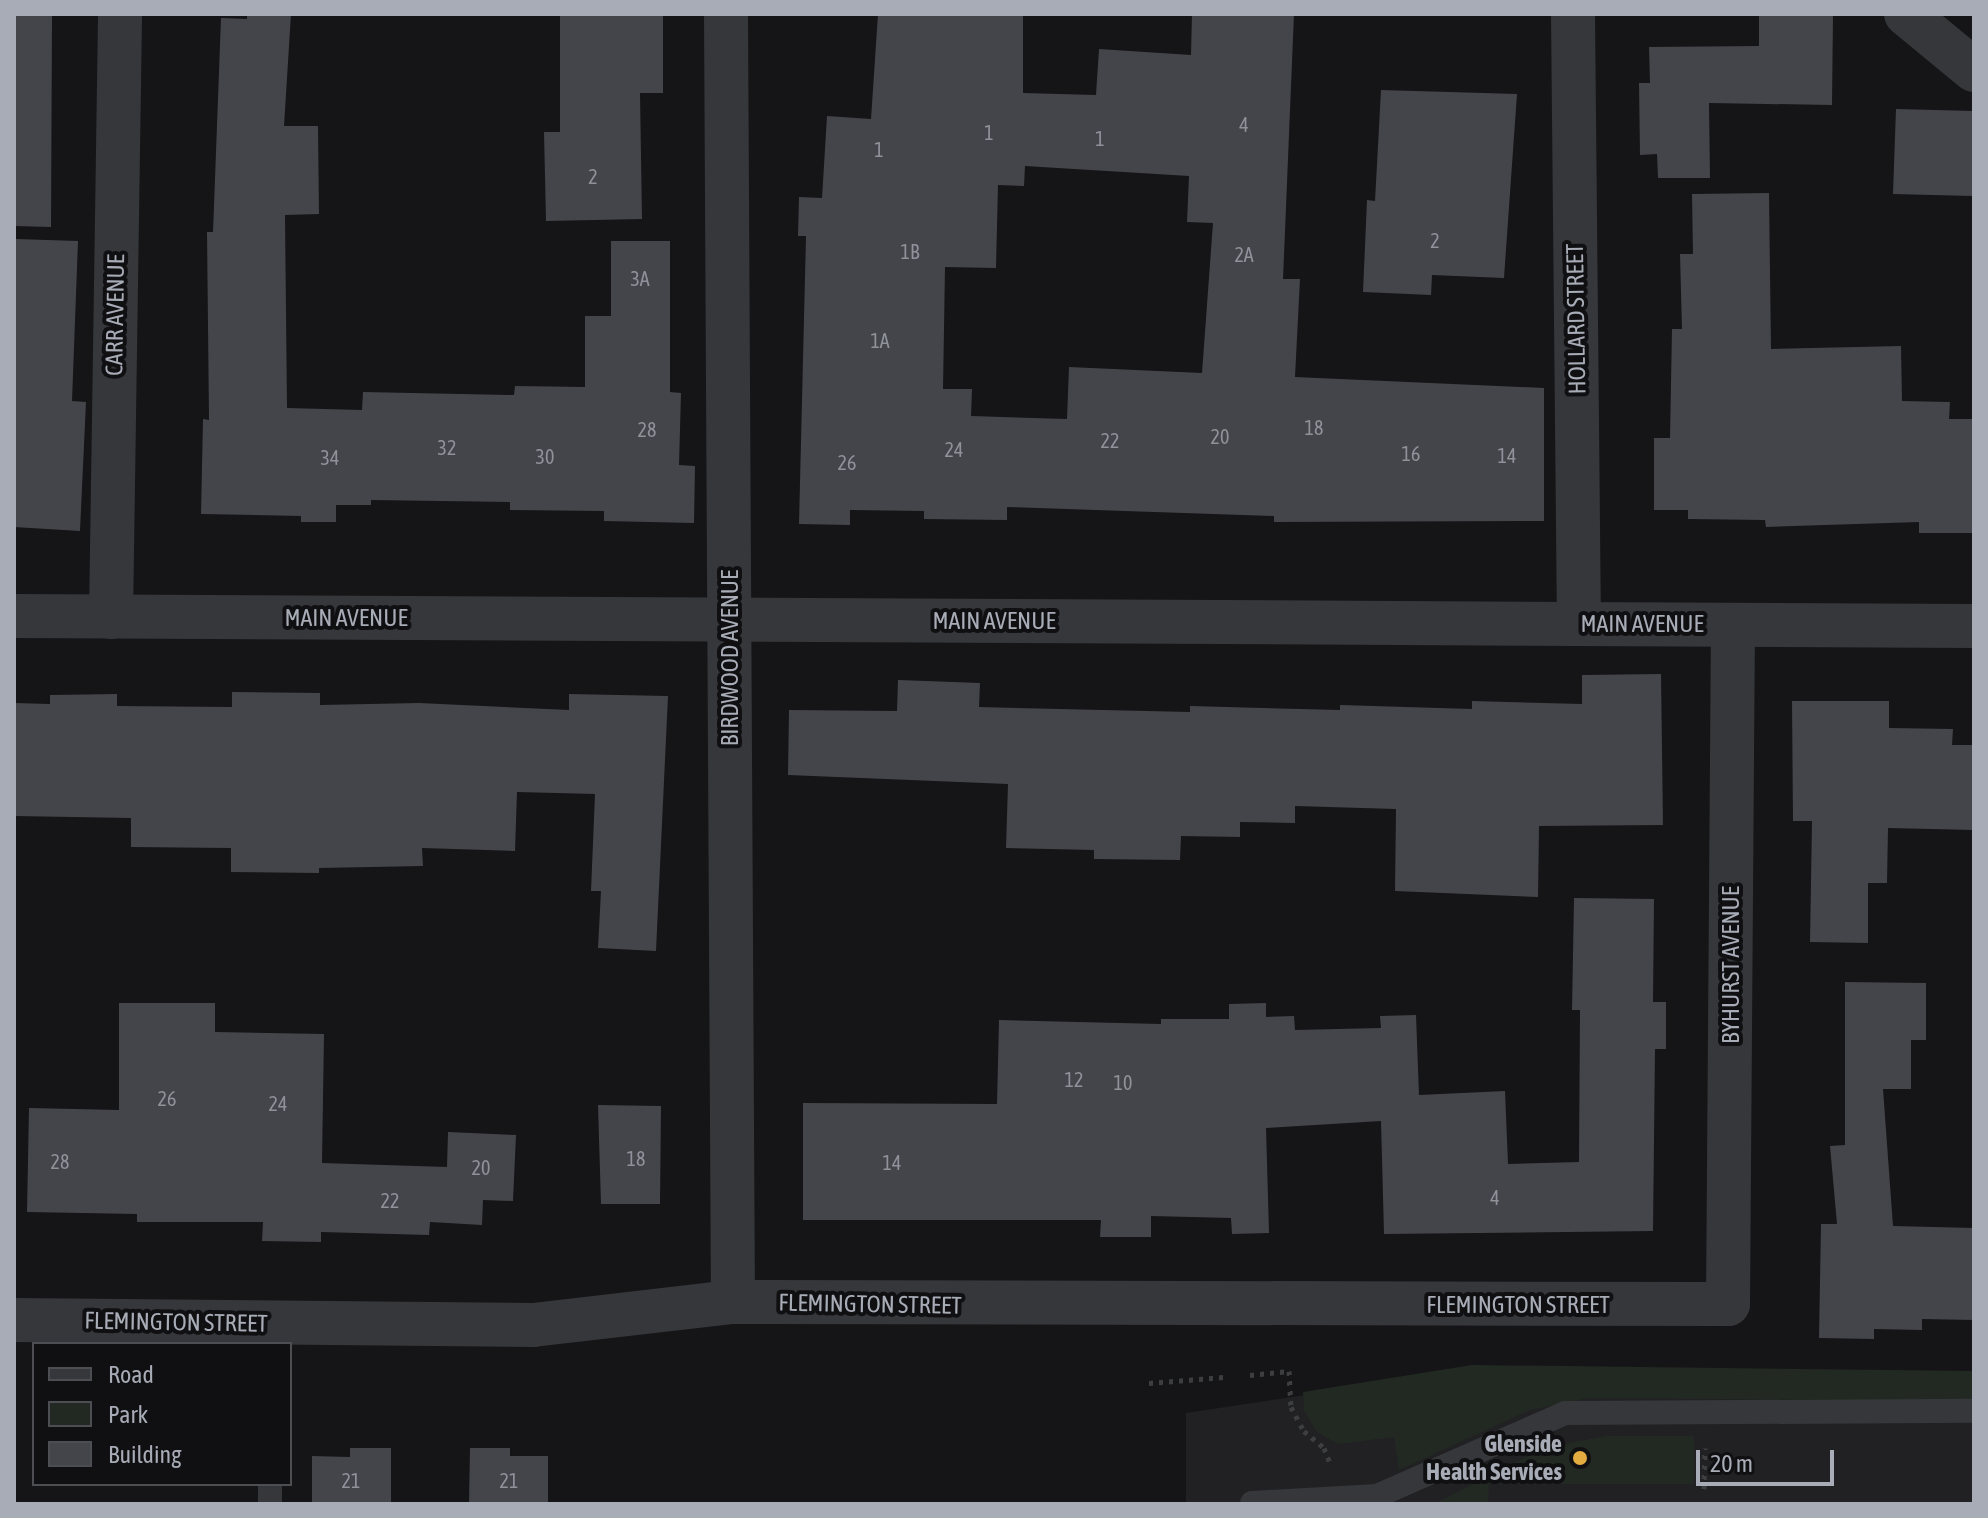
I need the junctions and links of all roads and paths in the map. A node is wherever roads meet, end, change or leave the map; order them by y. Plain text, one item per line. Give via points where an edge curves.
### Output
1 (120, 14) edge
2 (726, 14) edge
3 (1573, 14) edge
4 (1906, 14) edge
5 (1974, 70) edge
6 (14, 616) edge
7 (111, 617) junction
8 (730, 619) junction
9 (1579, 624) junction
10 (1733, 625) junction
11 (1974, 626) edge
12 (733, 1302) junction
13 (1728, 1304) joint
14 (14, 1320) edge
15 (267, 1333) edge
16 (1250, 1375) dead end
17 (1224, 1377) dead end
18 (1149, 1383) dead end
19 (1974, 1411) edge
20 (1705, 1439) dead end
21 (1330, 1469) dead end
22 (1704, 1489) dead end
23 (1252, 1503) edge

1 - 7 street, CARR AVENUE
2 - 8 street, BIRDWOOD AVENUE
3 - 9 street, HOLLARD STREET
4 - 5 street
6 - 7 street, MAIN AVENUE
7 - 8 street, MAIN AVENUE
8 - 9 street, MAIN AVENUE
8 - 12 street, BIRDWOOD AVENUE
9 - 10 street, MAIN AVENUE
10 - 11 street, MAIN AVENUE
10 - 13 street, BYHURST AVENUE
12 - 13 street, FLEMINGTON STREET
12 - 15 street, FLEMINGTON STREET via 533,1325
14 - 15 street, FLEMINGTON STREET
16 - 21 path via 1289,1371 1291,1407 1304,1431 1324,1448
17 - 18 path
19 - 23 lane via 1565,1413 1377,1496
20 - 22 path

